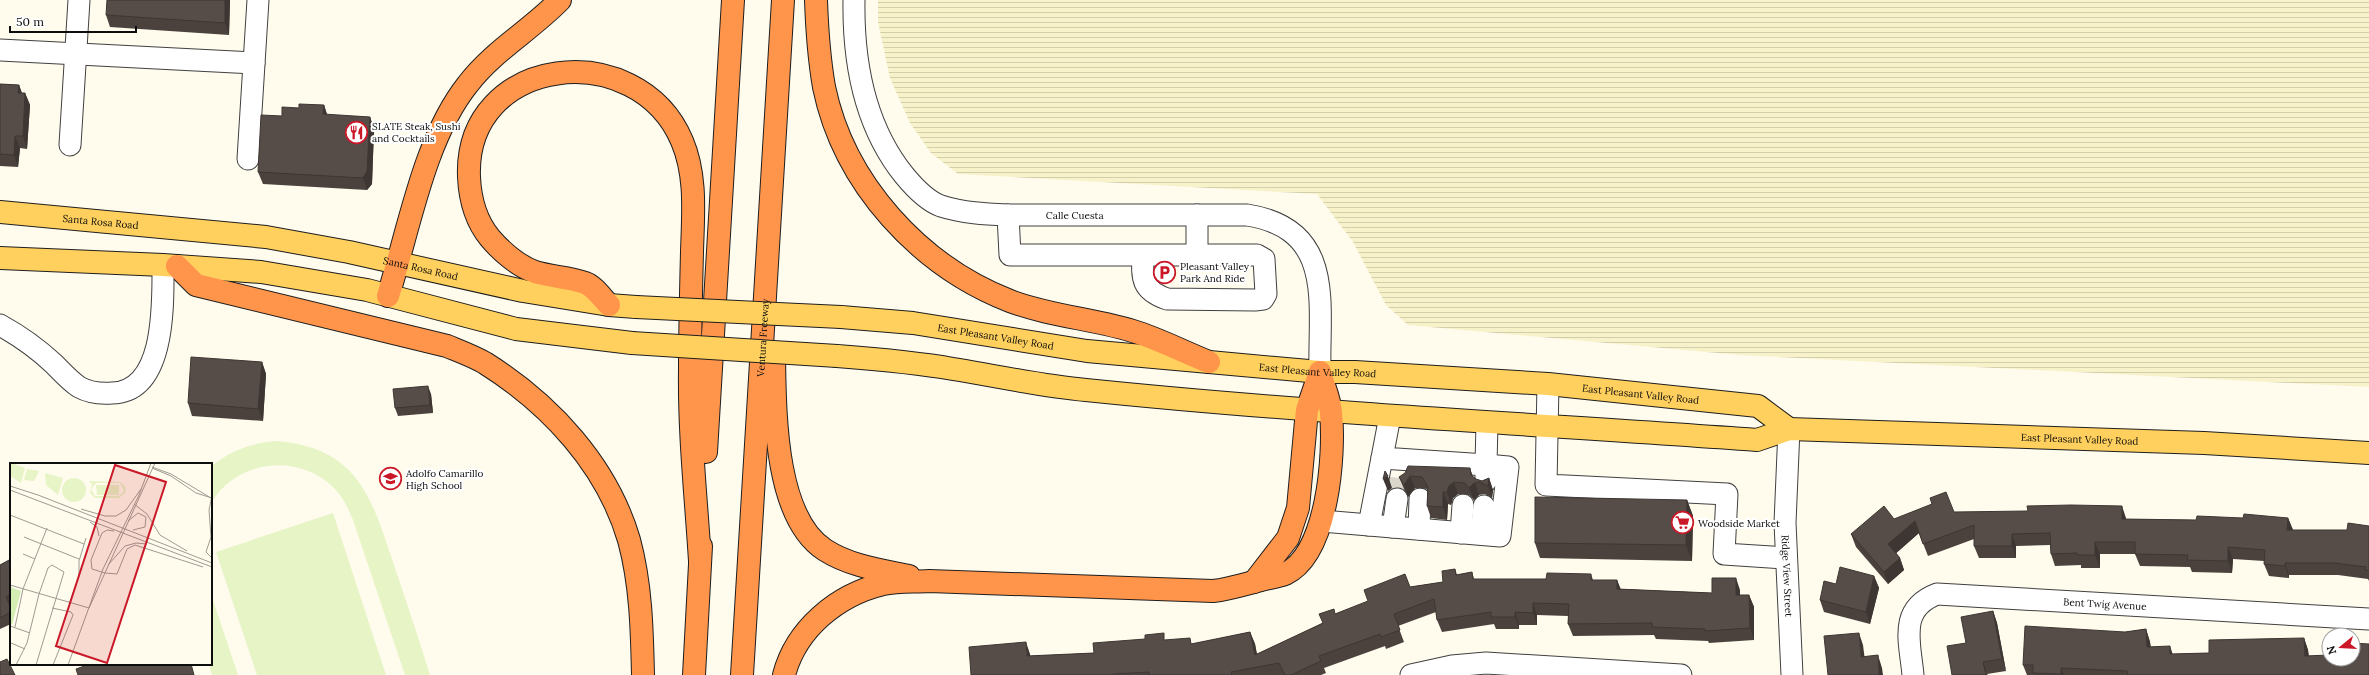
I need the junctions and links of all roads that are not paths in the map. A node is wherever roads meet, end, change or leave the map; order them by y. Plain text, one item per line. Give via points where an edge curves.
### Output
1 (79, 0) edge
2 (258, 0) edge
3 (560, 0) edge
4 (733, 0) edge
5 (783, 0) edge
6 (816, 0) edge
7 (854, 0) edge
8 (0, 50) edge
9 (76, 55) junction
10 (254, 63) junction
11 (70, 145) dead end
12 (248, 158) dead end
13 (0, 212) edge
14 (1008, 215) junction
15 (1197, 215) junction
16 (770, 239) junction
17 (1143, 254) junction
18 (1197, 254) junction
19 (0, 258) edge
20 (398, 263) junction
21 (170, 266) junction
22 (388, 296) junction
23 (609, 305) junction
24 (841, 317) joint
25 (0, 325) edge
26 (1209, 362) junction
27 (1320, 372) junction
28 (1548, 384) junction
29 (1307, 410) junction
30 (1331, 411) junction
31 (1390, 416) junction
32 (1487, 423) junction
33 (1547, 425) junction
34 (1790, 429) junction
35 (2369, 454) edge
36 (1394, 465) junction
37 (1476, 472) junction
38 (1397, 498) tunnel mouth
39 (1420, 499) tunnel mouth
40 (1463, 505) dead end
41 (1484, 506) dead end
42 (1322, 521) junction
43 (1369, 525) junction
44 (1393, 527) junction
45 (1419, 529) junction
46 (1471, 533) junction
47 (1786, 558) junction
48 (700, 561) junction
49 (929, 581) junction
50 (1254, 582) junction
51 (2369, 619) edge
52 (643, 675) edge
53 (694, 675) edge
54 (742, 675) edge
55 (784, 675) edge
56 (1411, 675) edge
57 (1681, 675) edge
58 (1792, 675) edge
59 (1913, 675) edge

1 - 9 street
2 - 10 street
3 - 20 highway via 501,50 468,83 452,106 437,133
4 - 48 highway
5 - 16 highway, Ventura Freeway
6 - 26 highway via 817,42 825,88 836,126 850,158 868,188 888,215 912,240 972,284 1011,302 1138,333
7 - 14 street, Calle Cuesta via 856,54 862,87 873,125 892,160 914,187 940,206 973,214
8 - 9 street
9 - 10 street
9 - 11 street
10 - 12 street
13 - 20 main road, Santa Rosa Road via 266,237
14 - 15 street, Calle Cuesta
14 - 17 street via 1010,255
15 - 18 street
15 - 27 street, Calle Cuesta via 1247,215 1265,218 1300,240 1312,257 1321,294 1318,335
16 - 49 highway via 778,439 785,485 792,508 812,538 837,556 854,563
16 - 54 highway, Ventura Freeway
17 - 18 street
17 - 18 street via 1142,276 1145,285 1155,294 1167,299 1255,300 1265,297 1265,265 1260,256
19 - 21 main road
20 - 22 highway
20 - 23 main road, Santa Rosa Road via 522,291
21 - 22 main road via 261,272
21 - 25 street via 155,357 144,378 132,388 120,393 95,394 79,387 34,346
21 - 52 highway via 196,285 447,346 484,363 541,405 559,421 592,463 614,504 629,540 640,596
22 - 29 main road, East Pleasant Valley Road, bridge via 516,329 632,343 837,356 944,367 1083,390
23 - 24 main road, Santa Rosa Road, bridge
23 - 48 highway via 587,283 533,272 517,262 489,237 477,218 469,192 468,158 476,131 490,108 511,90 533,78 573,71 617,78 658,106 672,123 681,140 692,179 690,372
24 - 26 main road, East Pleasant Valley Road via 913,323 1087,351
26 - 27 main road, East Pleasant Valley Road
27 - 28 main road, East Pleasant Valley Road
27 - 29 highway
27 - 30 highway
28 - 33 street
28 - 34 main road, East Pleasant Valley Road via 1758,406
29 - 30 main road, East Pleasant Valley Road
29 - 50 highway via 1298,508 1288,538
30 - 31 main road, East Pleasant Valley Road
30 - 42 highway via 1331,453
31 - 32 main road, East Pleasant Valley Road
31 - 36 street
32 - 33 main road, East Pleasant Valley Road
32 - 37 street
33 - 34 main road, East Pleasant Valley Road via 1757,440
33 - 47 street via 1546,484 1727,494 1724,554
34 - 35 main road, East Pleasant Valley Road via 2204,443
34 - 47 street, Ridge View Street via 1785,522
36 - 37 street via 1423,470
36 - 43 street
37 - 46 street via 1508,467 1500,536
38 - 44 street
39 - 45 street
40 - 46 street
41 - 46 street
42 - 43 street
42 - 50 highway via 1302,558 1285,574
43 - 44 street
44 - 45 street
45 - 46 street
47 - 58 street, Ridge View Street
48 - 53 highway
49 - 50 highway via 1190,592 1213,591
49 - 55 highway via 884,584 862,591 832,606 799,640
51 - 59 street, Bent Twig Avenue via 1936,594 1926,598 1911,615 1908,626
56 - 57 street via 1452,666 1486,663

